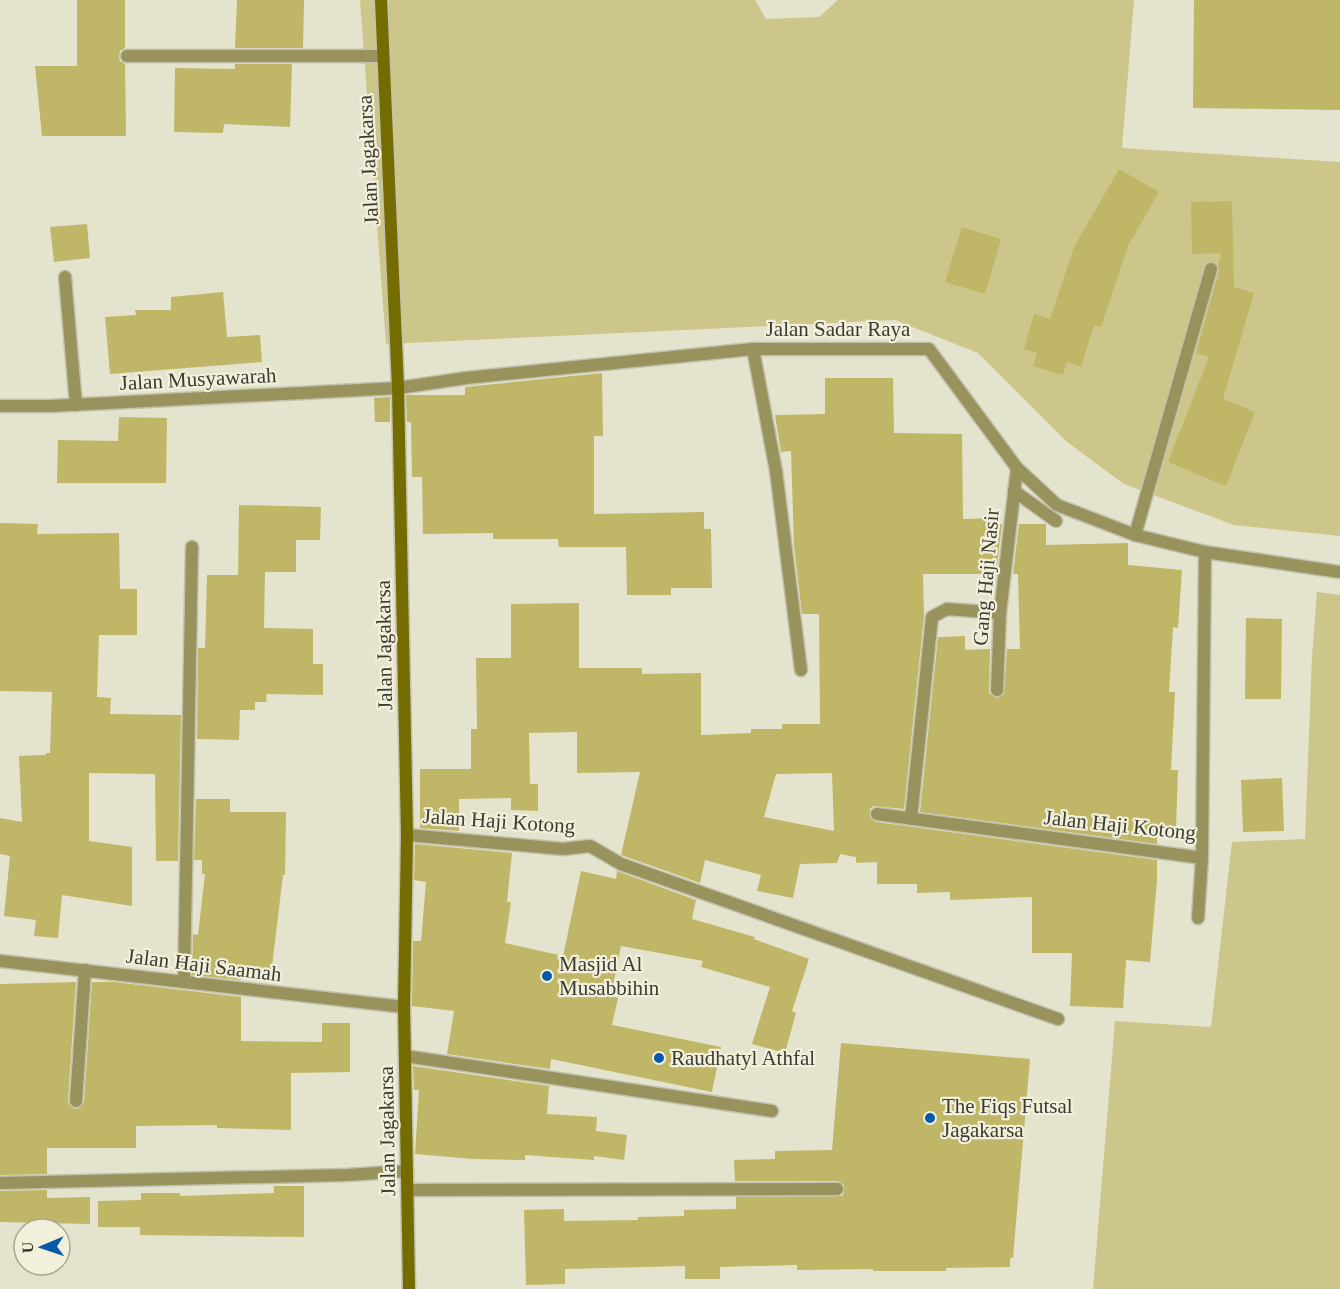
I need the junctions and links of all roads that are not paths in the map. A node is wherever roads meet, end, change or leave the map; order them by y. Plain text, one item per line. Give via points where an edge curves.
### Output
1 (381, 0) edge
2 (127, 56) dead end
3 (383, 56) junction
4 (1211, 269) dead end
5 (65, 277) dead end
6 (753, 349) junction
7 (398, 388) junction
8 (76, 405) junction
9 (0, 406) edge
10 (1017, 468) junction
11 (1014, 491) junction
12 (1056, 521) dead end
13 (1135, 535) junction
14 (192, 547) dead end
15 (1206, 552) junction
16 (1340, 572) edge
17 (1000, 613) junction
18 (801, 670) dead end
19 (997, 690) dead end
20 (877, 814) dead end
21 (911, 819) junction
22 (407, 835) junction
23 (1202, 858) junction
24 (1198, 918) dead end
25 (0, 961) edge
26 (85, 970) junction
27 (184, 982) junction
28 (404, 1007) junction
29 (1058, 1019) dead end
30 (405, 1056) junction
31 (76, 1101) dead end
32 (772, 1111) dead end
33 (407, 1171) junction
34 (0, 1183) edge
35 (837, 1189) dead end
36 (407, 1190) junction
37 (409, 1289) edge

1 - 3 main road, Jalan Jagakarsa
2 - 3 street
3 - 7 main road, Jalan Jagakarsa
4 - 13 street
5 - 8 street
6 - 7 street, Jalan Sadar Raya
6 - 10 street, Jalan Sadar Raya via 929,349
6 - 18 street via 776,471
7 - 8 street, Jalan Musyawarah
7 - 22 main road, Jalan Jagakarsa
8 - 9 street, Jalan Musyawarah
10 - 11 street, Gang Haji Nasir
10 - 13 street, Jalan Sadar Raya via 1057,505
11 - 12 street
11 - 17 street, Gang Haji Nasir
13 - 15 street, Jalan Sadar Raya
14 - 27 street
15 - 16 street, Jalan Sadar Raya
15 - 23 street, Jalan Haji Kotong
17 - 19 street, Gang Haji Nasir
17 - 21 street via 947,609 932,617
20 - 21 street, Jalan Haji Kotong
21 - 23 street, Jalan Haji Kotong
22 - 28 main road, Jalan Jagakarsa
22 - 29 street, Jalan Haji Kotong via 563,849 590,846 621,864
23 - 24 street
25 - 26 street, Jalan Haji Saamah
26 - 27 street, Jalan Haji Saamah
26 - 31 street
27 - 28 street, Jalan Haji Saamah
28 - 30 main road, Jalan Jagakarsa
30 - 32 street
30 - 33 main road, Jalan Jagakarsa
33 - 34 street
33 - 36 main road, Jalan Jagakarsa
35 - 36 street
36 - 37 main road, Jalan Jagakarsa

